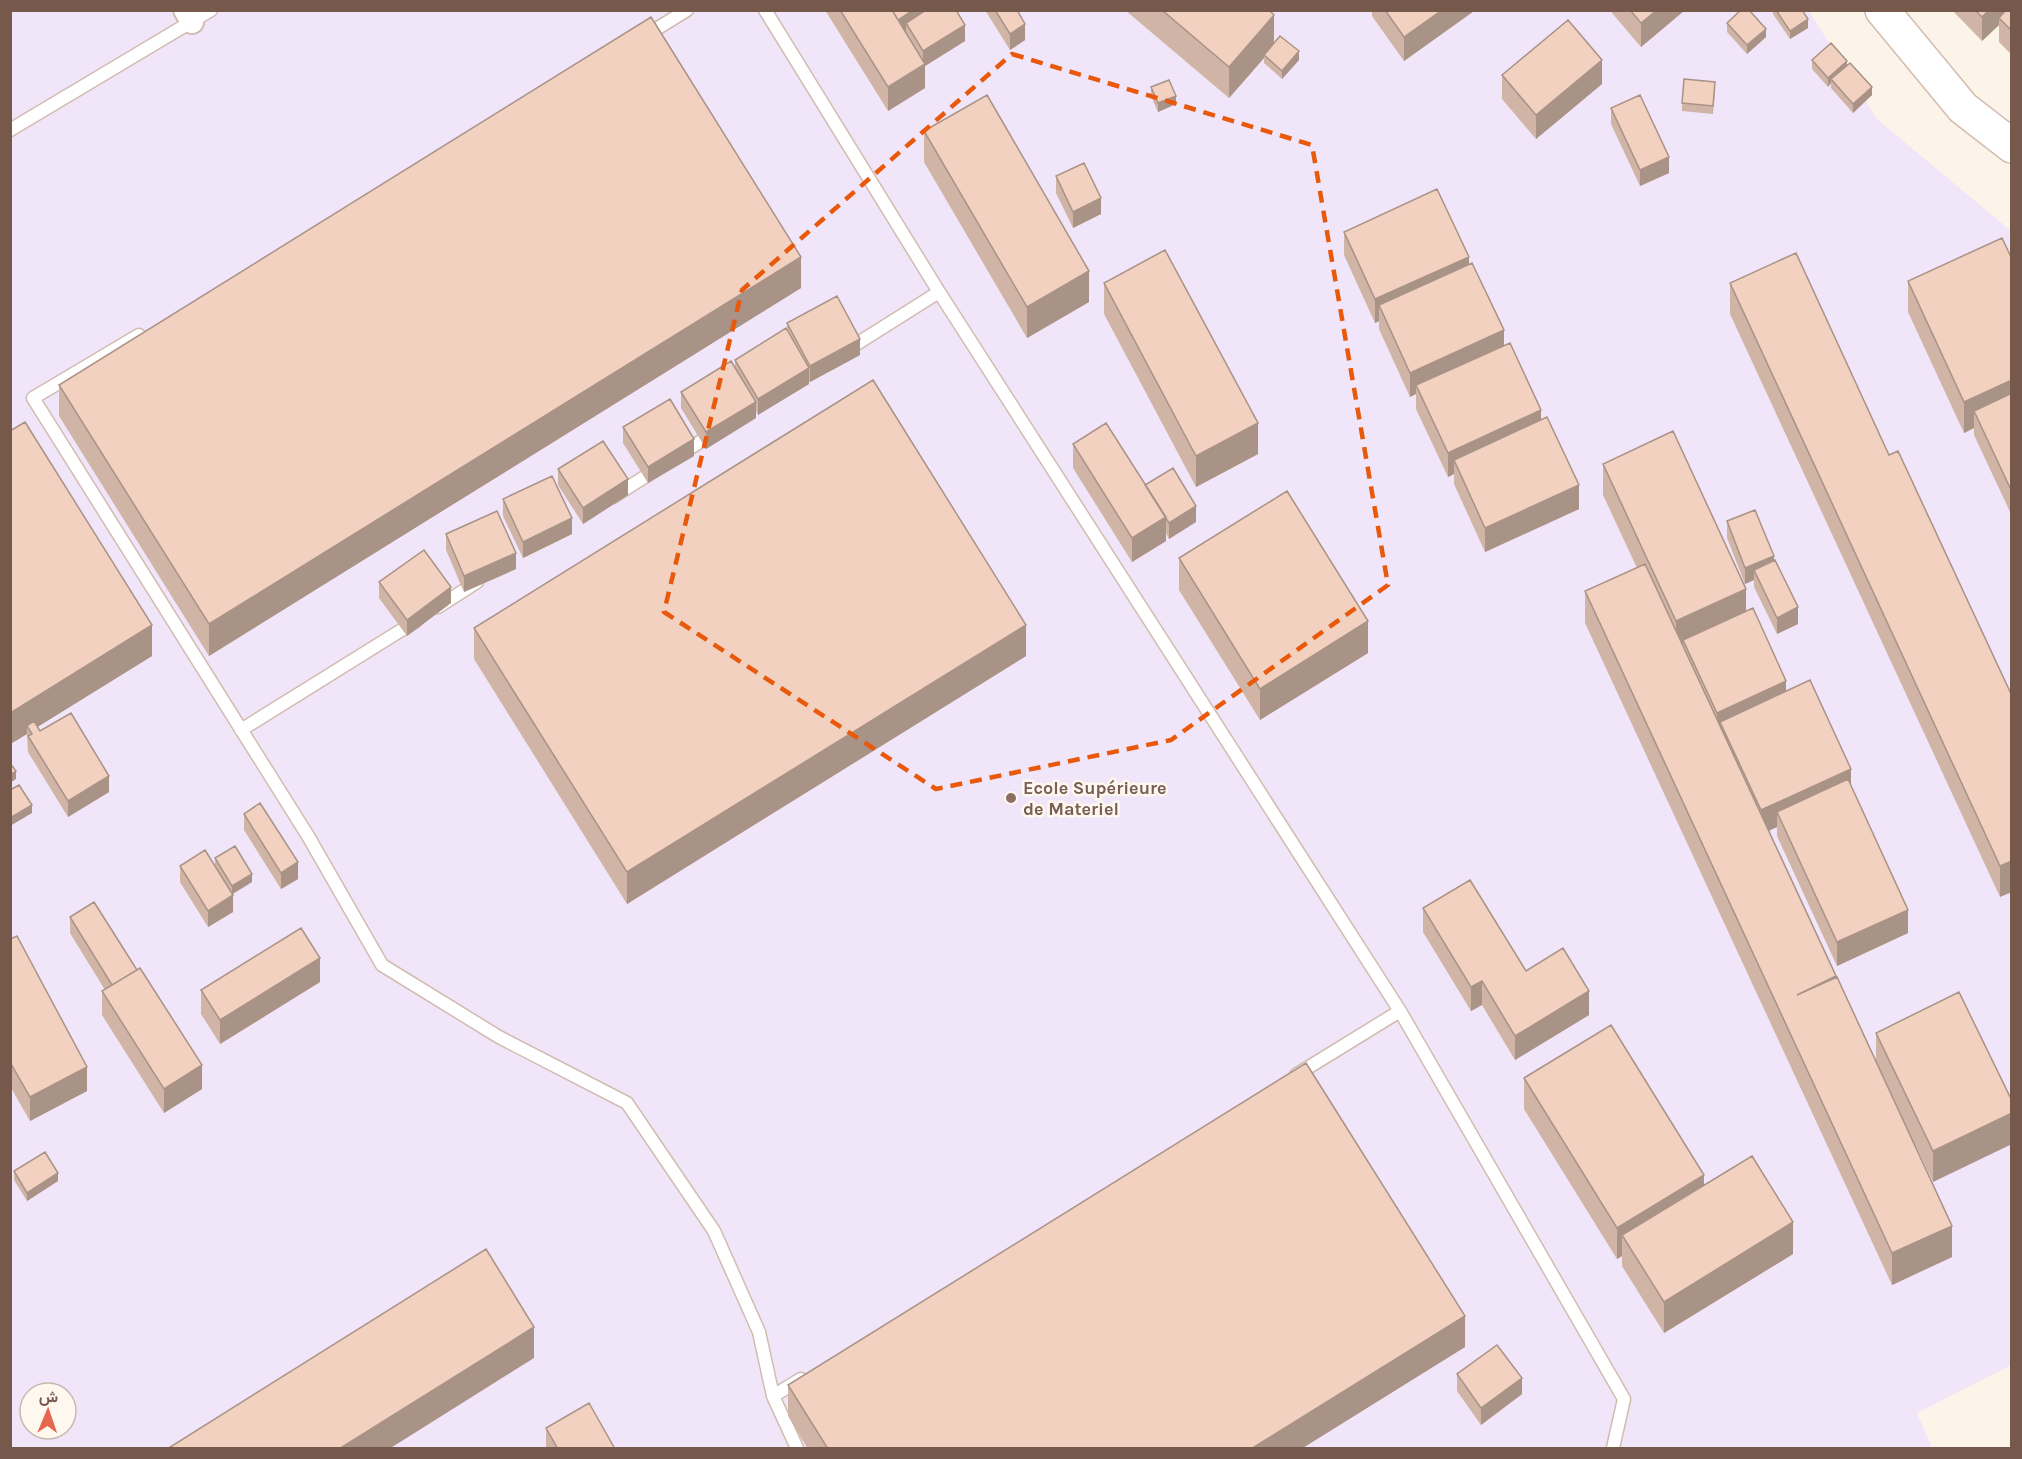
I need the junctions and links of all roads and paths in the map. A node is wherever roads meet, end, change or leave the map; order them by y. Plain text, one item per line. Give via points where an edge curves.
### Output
1 (687, 10) edge
2 (765, 10) edge
3 (1882, 10) edge
4 (196, 14) edge
5 (636, 41) edge
6 (10, 130) edge
7 (2012, 146) edge
8 (939, 292) junction
9 (145, 332) edge
10 (838, 356) edge
11 (727, 425) edge
12 (605, 502) edge
13 (484, 578) edge
14 (241, 730) junction
15 (1400, 1011) junction
16 (1288, 1079) edge
17 (814, 1372) edge
18 (773, 1396) junction
19 (797, 1449) edge
20 (1613, 1449) edge

1 - 5 lane
2 - 8 lane
3 - 7 main road via 1963,108
4 - 6 lane
8 - 10 lane
8 - 15 lane
9 - 14 lane via 33,398
11 - 12 lane
13 - 14 lane
14 - 18 lane via 382,965 499,1037 627,1103 714,1231 759,1332
15 - 16 lane
15 - 20 lane via 1624,1399
17 - 18 lane
18 - 19 lane

